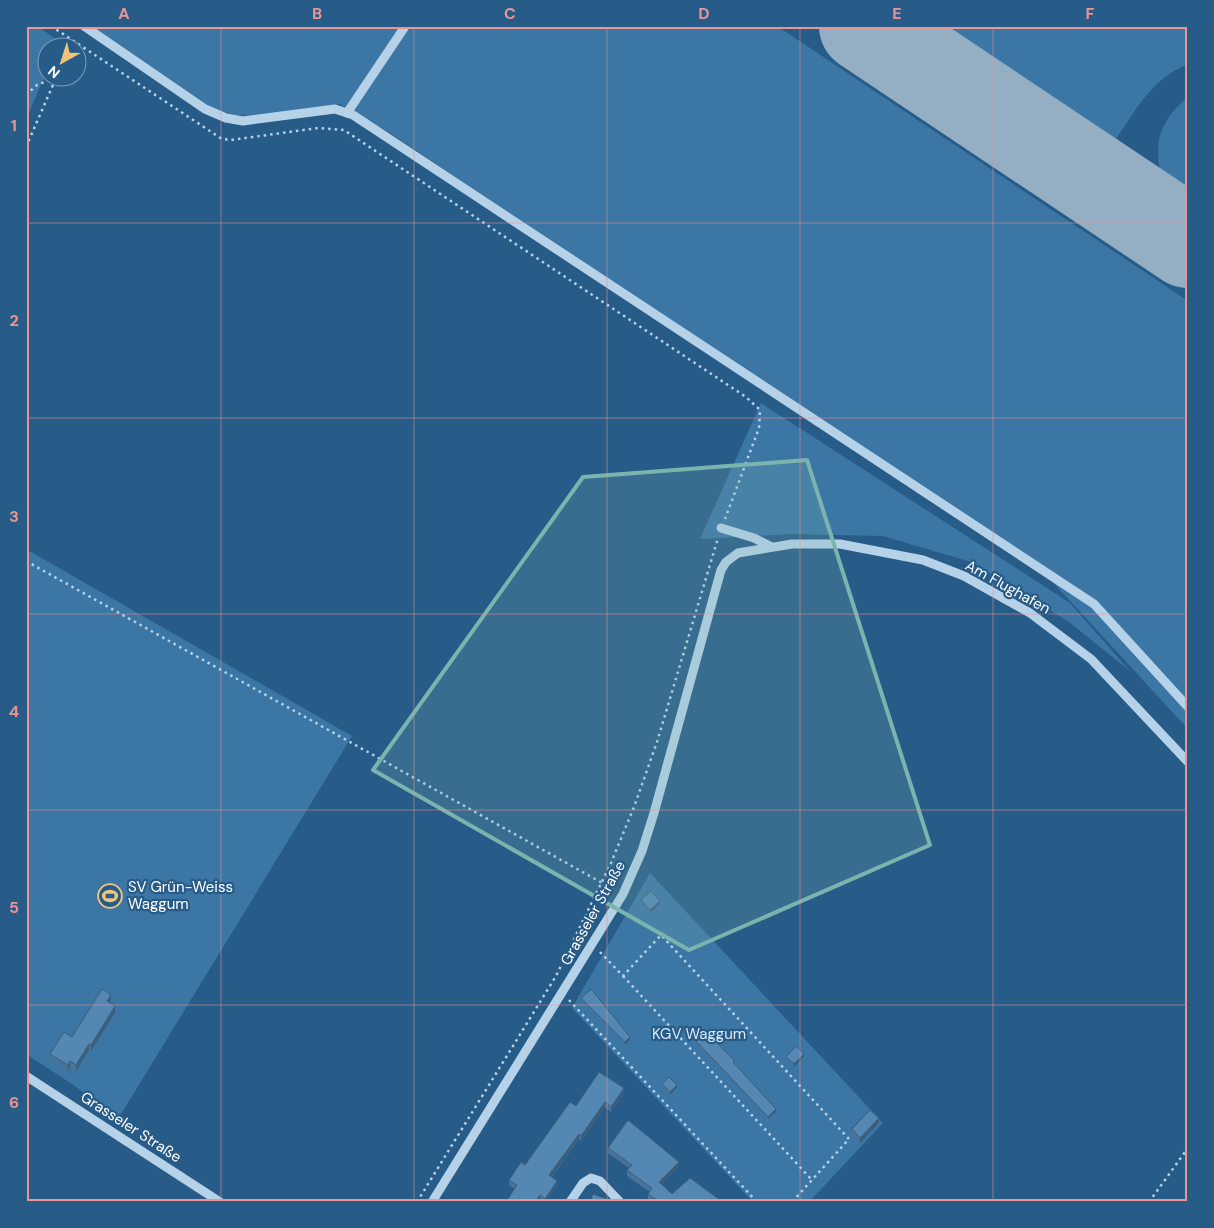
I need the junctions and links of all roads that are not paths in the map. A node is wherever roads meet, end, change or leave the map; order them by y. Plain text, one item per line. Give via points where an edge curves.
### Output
1 (84, 26) edge
2 (404, 28) dead end
3 (347, 113) junction
4 (722, 528) road end
5 (770, 546) junction
6 (734, 555) joint
7 (1188, 707) edge
8 (1188, 762) edge
9 (26, 1076) edge
10 (220, 1202) edge
11 (432, 1202) edge
12 (570, 1202) edge
13 (620, 1202) edge

1 - 3 street via 205,108 226,118 243,121 335,108
2 - 3 street
3 - 7 street via 1094,604
4 - 5 street
5 - 6 street, Am Flughafen
5 - 8 street, Am Flughafen via 840,544 884,551 923,560 998,593 1061,634 1091,659
6 - 11 street, Grasseler Straße via 722,570 654,813 623,894
9 - 10 street, Grasseler Straße
12 - 13 street via 583,1183 591,1178 600,1181

